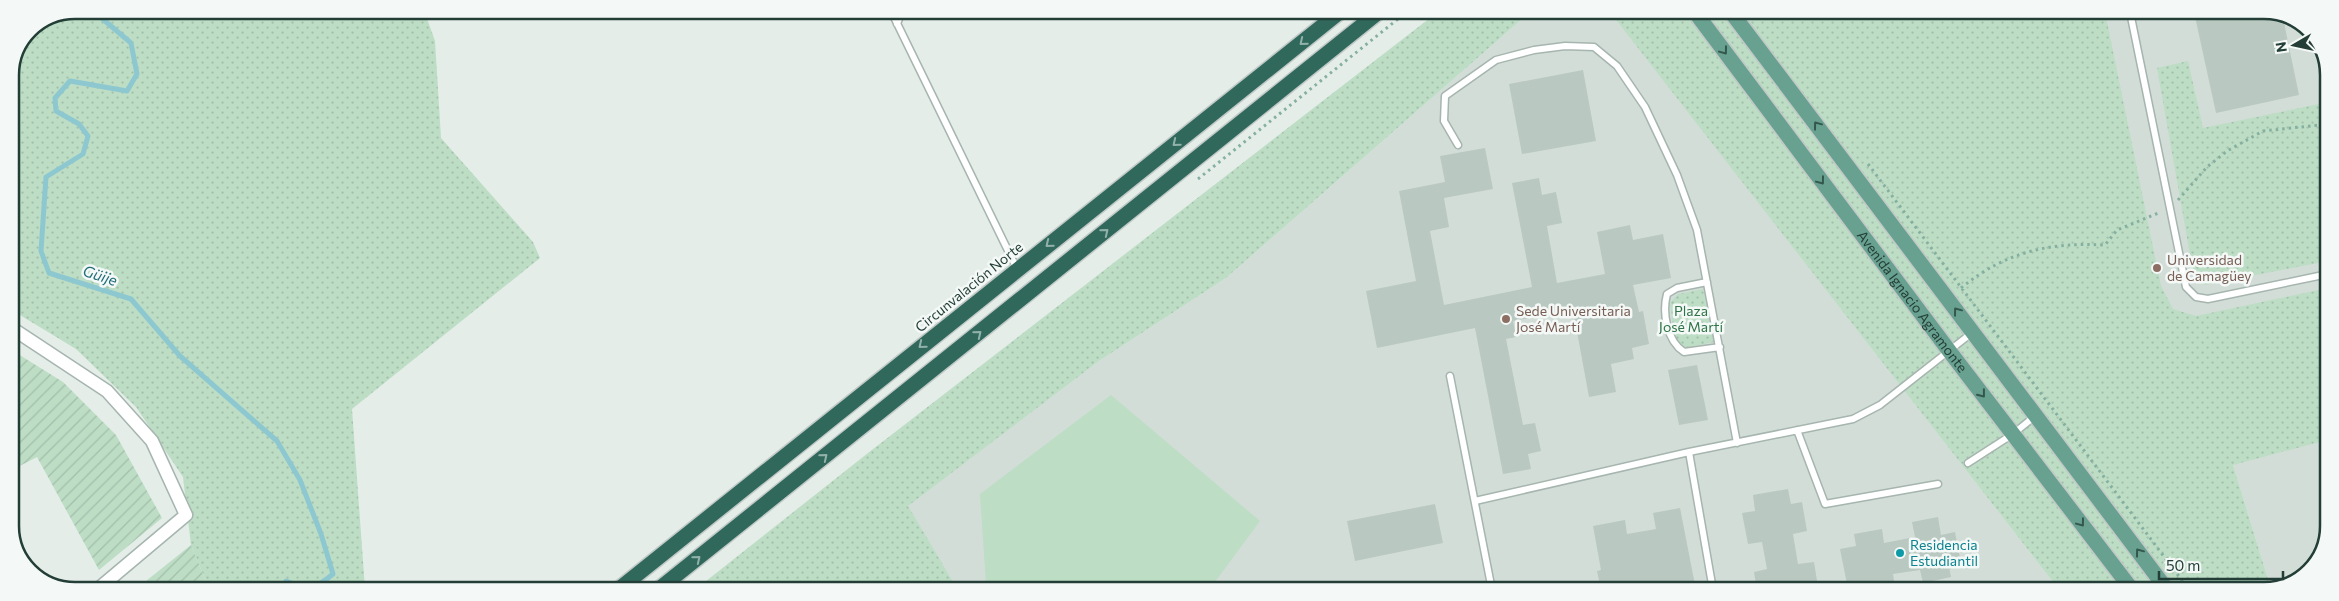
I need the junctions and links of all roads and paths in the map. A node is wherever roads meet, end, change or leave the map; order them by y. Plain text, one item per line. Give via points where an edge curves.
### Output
1 (895, 19) edge
2 (899, 19) edge
3 (1331, 19) edge
4 (1370, 19) edge
5 (1700, 19) edge
6 (1737, 19) edge
7 (2131, 19) edge
8 (897, 24) junction
9 (2320, 125) edge
10 (1458, 145) dead end
11 (1865, 161) dead end
12 (2170, 208) junction
13 (1018, 269) junction
14 (2320, 276) edge
15 (1707, 282) junction
16 (1962, 287) junction
17 (1949, 300) junction
18 (1973, 332) junction
19 (19, 333) edge
20 (1720, 347) junction
21 (1950, 352) junction
22 (1450, 376) dead end
23 (2036, 415) junction
24 (1797, 430) junction
25 (2013, 434) junction
26 (1736, 443) junction
27 (1689, 452) junction
28 (1968, 463) dead end
29 (1938, 484) dead end
30 (1475, 501) junction
31 (106, 582) edge
32 (627, 582) edge
33 (668, 582) edge
34 (1490, 582) edge
35 (1711, 582) edge
36 (2126, 582) edge
37 (2161, 582) edge
38 (2183, 582) edge

1 - 8 lane
2 - 8 lane
3 -> 13 highway, Circunvalación Norte
33 -> 4 highway
5 -> 21 main road, Avenida Ignacio Agramonte
17 -> 6 main road
7 - 12 lane
8 - 13 lane
9 - 12 path via 2263,131 2227,151 2207,167
10 - 15 lane via 1444,121 1445,96 1471,76 1496,60 1534,50 1565,46 1594,48 1617,66 1644,107 1676,174 1697,230
11 - 16 path
12 - 14 lane via 2186,287 2196,297 2208,299
12 - 16 path via 2117,230 2105,245 2072,243 2032,250 1992,264
13 -> 32 highway, Circunvalación Norte
15 - 20 lane
15 - 20 lane via 1677,288 1667,294 1665,304 1670,337 1684,352
16 - 17 path
16 - 38 path
18 -> 17 main road
18 - 21 lane
18 - 23 main road
19 - 31 street via 107,390 152,441 186,515
20 - 26 lane
21 - 24 lane via 1880,406 1853,418
21 -> 25 main road, Avenida Ignacio Agramonte
22 - 30 lane
23 - 25 lane
37 -> 23 main road
24 - 26 lane
24 - 29 lane via 1825,504
25 - 28 lane
25 -> 36 main road, Avenida Ignacio Agramonte
26 - 27 lane
27 - 30 lane
27 - 35 lane
30 - 34 lane

